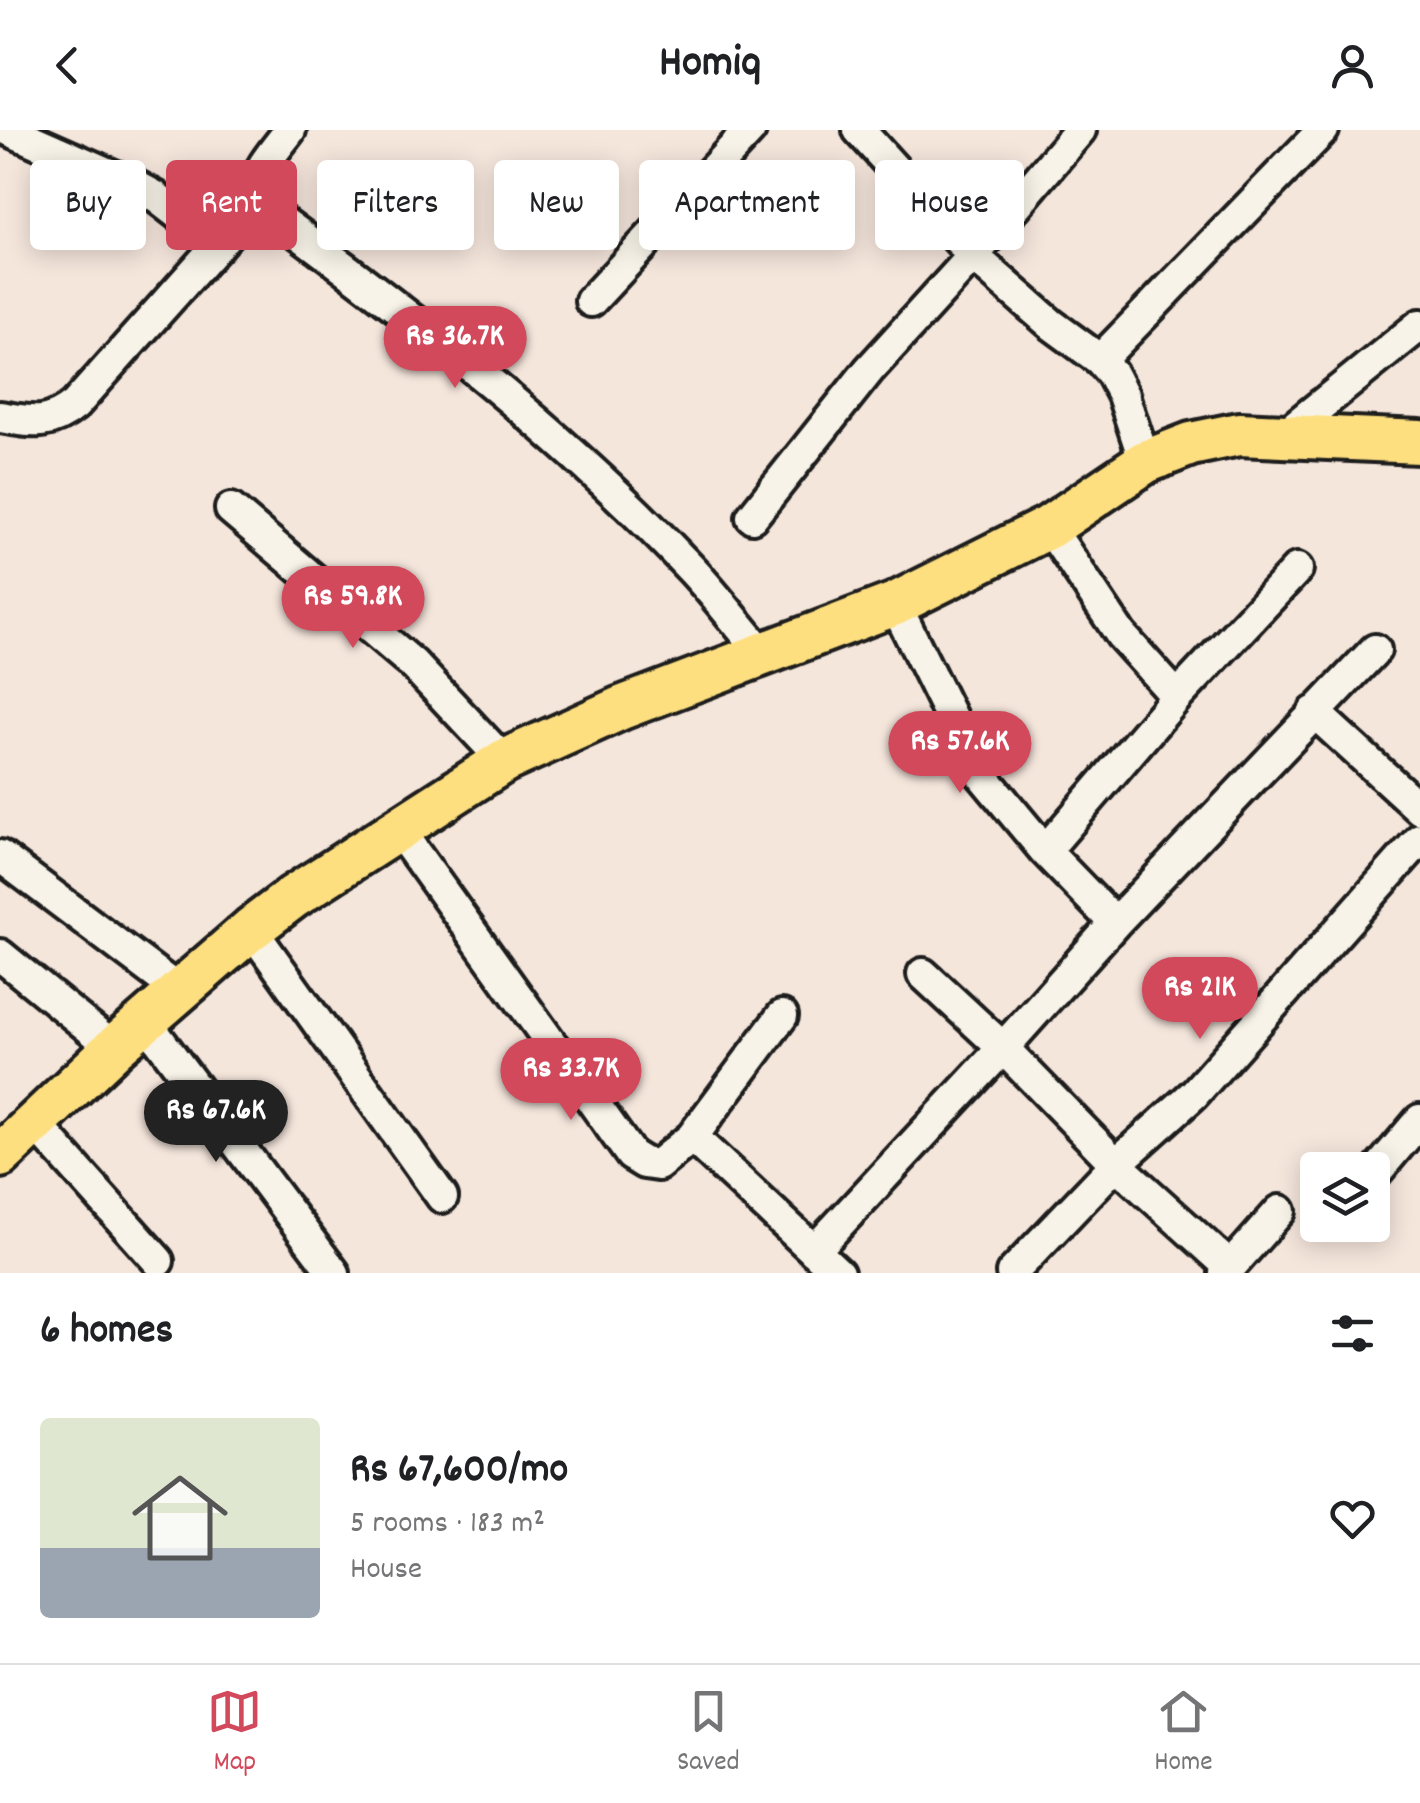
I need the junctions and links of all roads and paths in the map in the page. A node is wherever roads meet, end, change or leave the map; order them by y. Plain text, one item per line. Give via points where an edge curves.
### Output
1 (10, 130) edge
2 (290, 130) edge
3 (750, 130) edge
4 (859, 130) edge
5 (1080, 130) edge
6 (1323, 130) edge
7 (269, 160) edge
8 (166, 205) edge
9 (297, 233) edge
10 (213, 250) edge
11 (972, 256) junction
12 (591, 302) dead end
13 (1420, 326) edge
14 (1100, 360) junction
15 (0, 417) edge
16 (1284, 435) junction
17 (1420, 442) edge
18 (1145, 462) junction
19 (231, 509) dead end
20 (752, 517) dead end
21 (1049, 527) junction
22 (1296, 570) dead end
23 (896, 604) junction
24 (1376, 650) dead end
25 (762, 653) junction
26 (1177, 697) junction
27 (1314, 712) junction
28 (504, 761) junction
29 (1420, 808) edge
30 (397, 828) junction
31 (1420, 839) edge
32 (1045, 851) junction
33 (0, 856) edge
34 (1116, 923) junction
35 (251, 929) junction
36 (0, 955) edge
37 (923, 974) dead end
38 (179, 990) junction
39 (782, 1016) dead end
40 (130, 1035) junction
41 (1003, 1048) junction
42 (1420, 1120) edge
43 (36, 1123) junction
44 (692, 1137) junction
45 (0, 1156) edge
46 (1390, 1156) edge
47 (1116, 1164) junction
48 (442, 1197) dead end
49 (1280, 1210) dead end
50 (814, 1251) junction
51 (158, 1261) dead end
52 (1228, 1270) edge
53 (334, 1273) edge
54 (838, 1273) edge
55 (1012, 1273) edge

1 - 8 street
2 - 7 street
3 - 12 street
4 - 11 street
5 - 11 street
6 - 14 street
9 - 25 street via 485,377 610,488
10 - 15 street via 75,406 44,421
11 - 14 street
11 - 20 street via 869,370
13 - 16 street
14 - 18 street via 1123,395
16 - 17 highway
16 - 18 highway via 1239,434
18 - 21 highway
19 - 28 street via 413,664
21 - 23 highway
21 - 26 street via 1120,635
22 - 26 street
23 - 25 highway
23 - 32 street via 976,768
24 - 27 street
25 - 28 highway
26 - 32 street
27 - 29 street
27 - 34 street
28 - 30 highway
30 - 35 highway
30 - 44 street via 631,1154 658,1165
31 - 47 street via 1194,1094
32 - 34 street
33 - 38 street
34 - 41 street
35 - 38 highway
35 - 48 street
36 - 40 street
37 - 41 street
38 - 40 highway
39 - 44 street
40 - 43 highway
40 - 53 street
41 - 47 street
41 - 50 street
42 - 46 street
43 - 45 highway
43 - 51 street
44 - 50 street
47 - 52 street
47 - 55 street
49 - 52 street
50 - 54 street

